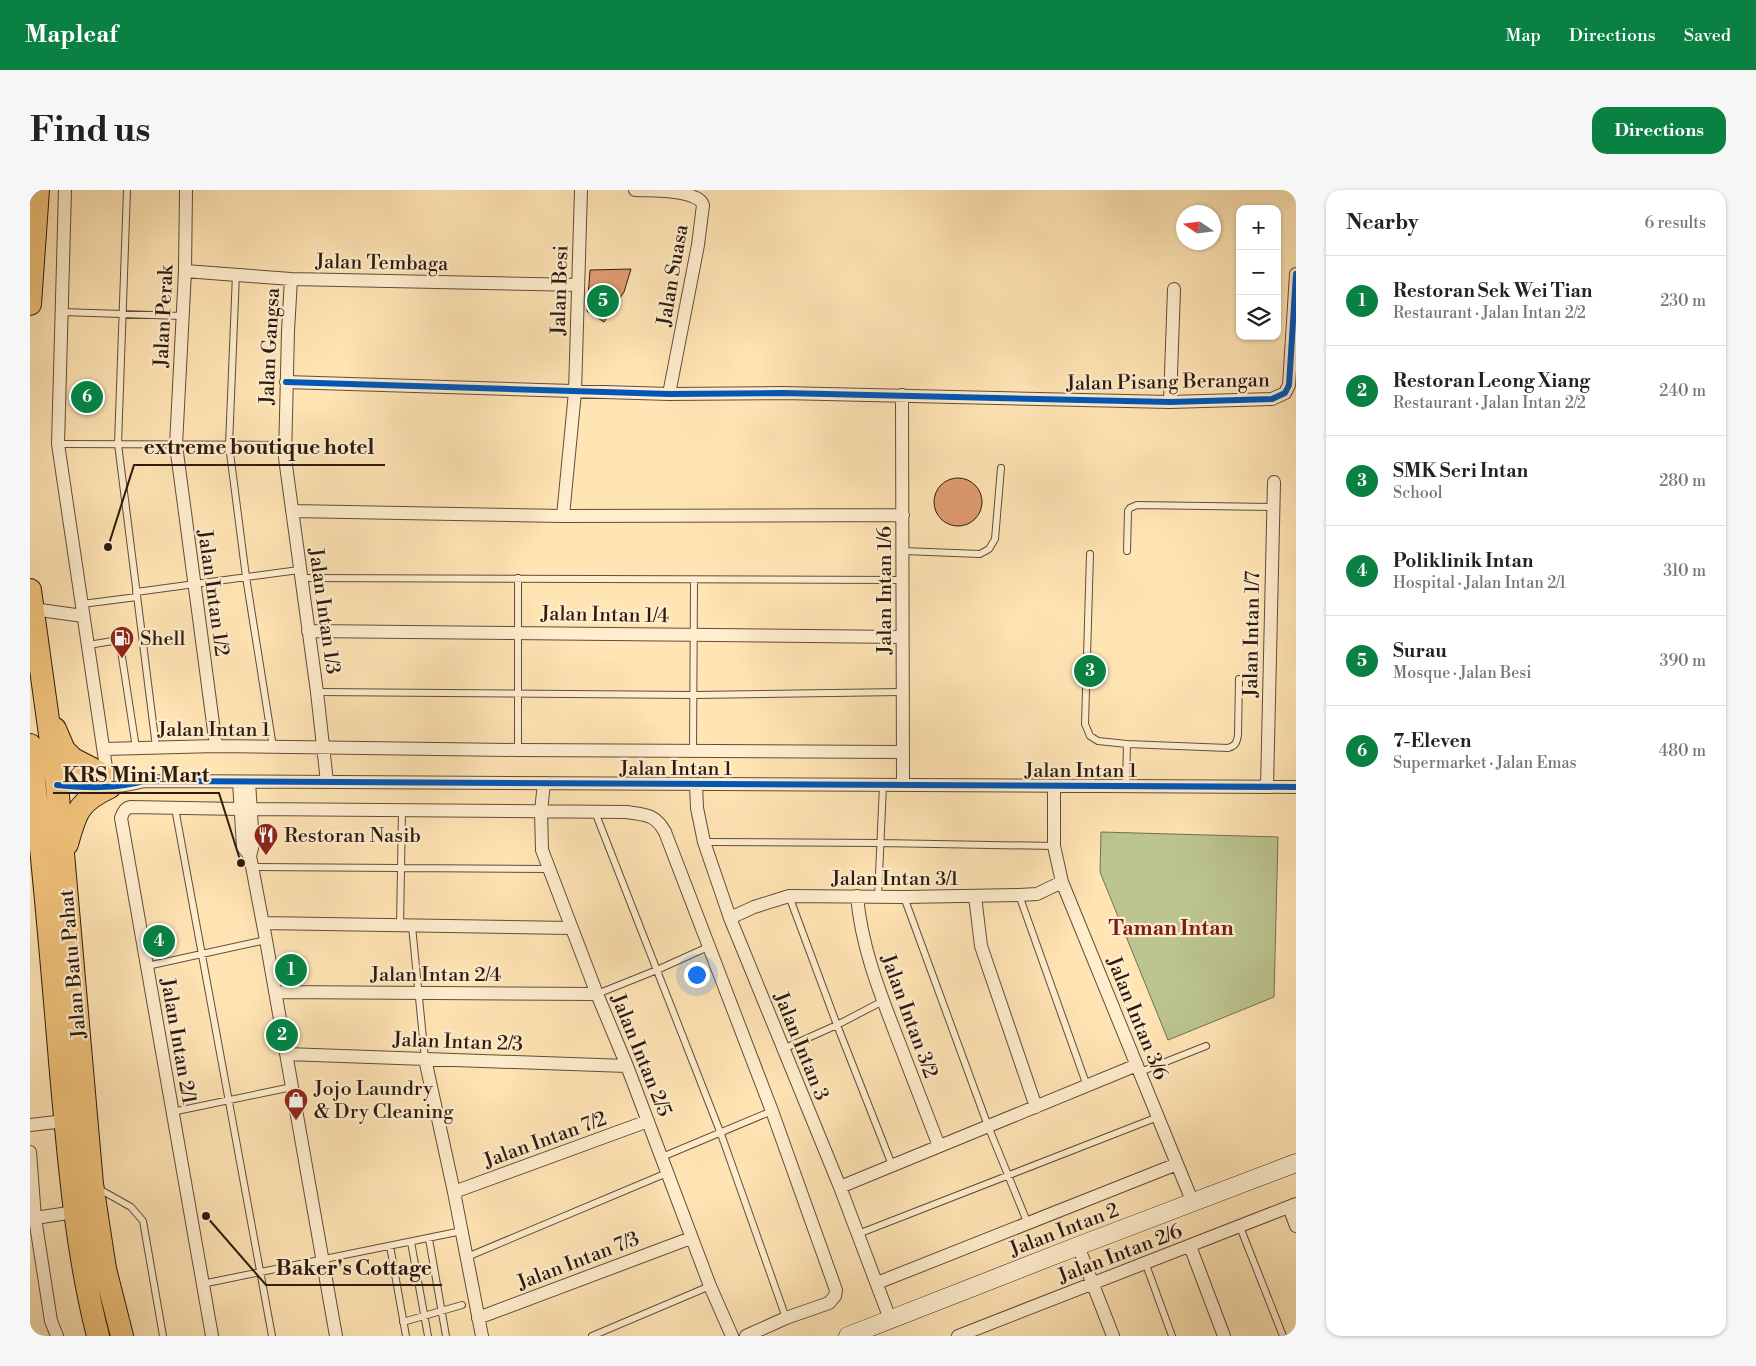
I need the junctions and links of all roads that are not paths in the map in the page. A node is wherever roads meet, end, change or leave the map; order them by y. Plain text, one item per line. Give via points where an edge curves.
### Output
1 (38, 190) edge
2 (66, 190) edge
3 (127, 190) edge
4 (186, 190) edge
5 (581, 190) edge
6 (635, 190) edge
7 (185, 271) junction
8 (236, 274) junction
9 (1296, 274) edge
10 (291, 279) junction
11 (578, 285) junction
12 (1174, 289) dead end
13 (30, 304) edge
14 (62, 312) junction
15 (122, 315) junction
16 (182, 316) junction
17 (286, 382) junction
18 (574, 392) junction
19 (669, 394) junction
20 (902, 395) junction
21 (1170, 402) junction
22 (58, 444) junction
23 (118, 444) junction
24 (176, 445) junction
25 (285, 445) junction
26 (229, 446) junction
27 (1000, 468) dead end
28 (1274, 482) dead end
29 (1273, 507) junction
30 (292, 511) junction
31 (903, 515) junction
32 (563, 516) junction
33 (903, 551) junction
34 (1127, 551) dead end
35 (1090, 554) dead end
36 (300, 574) junction
37 (246, 578) junction
38 (518, 578) junction
39 (902, 580) junction
40 (694, 581) junction
41 (194, 584) junction
42 (137, 594) junction
43 (31, 600) edge
44 (82, 610) junction
45 (308, 631) junction
46 (517, 632) junction
47 (694, 634) junction
48 (902, 637) junction
49 (88, 644) junction
50 (1239, 679) dead end
51 (317, 692) junction
52 (902, 692) junction
53 (518, 694) junction
54 (694, 695) junction
55 (48, 714) junction
56 (1127, 744) junction
57 (216, 746) junction
58 (156, 747) junction
59 (273, 747) junction
60 (136, 748) junction
61 (324, 748) junction
62 (30, 749) edge
63 (104, 749) junction
64 (518, 750) junction
65 (693, 751) junction
66 (902, 752) junction
67 (106, 778) junction
68 (244, 782) junction
69 (327, 782) junction
70 (544, 783) junction
71 (696, 784) junction
72 (57, 785) junction
73 (883, 785) junction
74 (903, 785) junction
75 (1054, 786) junction
76 (1126, 786) junction
77 (1267, 787) junction
78 (1296, 787) edge
79 (175, 808) junction
80 (245, 809) junction
81 (402, 811) junction
82 (542, 811) junction
83 (595, 812) junction
84 (36, 827) edge
85 (704, 842) junction
86 (880, 842) junction
87 (1054, 846) junction
88 (63, 857) junction
89 (251, 861) junction
90 (401, 868) junction
91 (549, 869) junction
92 (1062, 882) junction
93 (1019, 895) junction
94 (789, 896) junction
95 (857, 896) junction
96 (975, 896) junction
97 (878, 897) junction
98 (904, 897) junction
99 (730, 918) junction
100 (263, 923) junction
101 (406, 926) junction
102 (571, 928) junction
103 (266, 940) junction
104 (708, 947) junction
105 (202, 954) junction
106 (147, 966) junction
107 (657, 970) junction
108 (275, 992) junction
109 (418, 992) junction
110 (597, 994) junction
111 (883, 1001) junction
112 (837, 1025) junction
113 (1206, 1046) dead end
114 (783, 1049) junction
115 (286, 1054) junction
116 (425, 1059) junction
117 (627, 1066) junction
118 (1138, 1068) junction
119 (1087, 1086) junction
120 (292, 1087) junction
121 (229, 1100) junction
122 (1036, 1106) junction
123 (772, 1111) junction
124 (172, 1112) junction
125 (1158, 1117) junction
126 (65, 1120) junction
127 (648, 1121) junction
128 (30, 1125) edge
129 (988, 1126) junction
130 (721, 1134) junction
131 (939, 1146) junction
132 (30, 1152) edge
133 (662, 1158) junction
134 (1296, 1163) edge
135 (1177, 1164) junction
136 (892, 1165) junction
137 (667, 1173) junction
138 (1009, 1175) junction
139 (92, 1184) junction
140 (840, 1186) junction
141 (454, 1192) junction
142 (32, 1199) edge
143 (1193, 1203) junction
144 (1292, 1206) edge
145 (75, 1212) junction
146 (33, 1218) edge
147 (1028, 1224) junction
148 (1240, 1226) junction
149 (1296, 1226) edge
150 (462, 1231) junction
151 (858, 1234) junction
152 (692, 1238) junction
153 (429, 1239) junction
154 (411, 1242) junction
155 (390, 1246) junction
156 (1078, 1246) junction
157 (1190, 1246) junction
158 (467, 1257) junction
159 (322, 1260) junction
160 (1145, 1262) junction
161 (260, 1273) junction
162 (877, 1283) junction
163 (202, 1284) junction
164 (1093, 1284) junction
165 (710, 1286) junction
166 (462, 1305) dead end
167 (442, 1312) junction
168 (424, 1316) junction
169 (478, 1318) junction
170 (786, 1318) junction
171 (890, 1319) junction
172 (403, 1322) junction
173 (56, 1336) edge
174 (98, 1336) edge
175 (122, 1336) edge
176 (163, 1336) edge
177 (212, 1336) edge
178 (272, 1336) edge
179 (336, 1336) edge
180 (406, 1336) edge
181 (428, 1336) edge
182 (446, 1336) edge
183 (482, 1336) edge
184 (592, 1336) edge
185 (732, 1336) edge
186 (746, 1336) edge
187 (848, 1336) edge
188 (958, 1336) edge
189 (1112, 1336) edge
190 (1172, 1336) edge
191 (1224, 1336) edge
192 (1282, 1336) edge

1 - 13 highway
2 - 14 street
3 - 15 lane
4 - 7 street, Jalan Perak
5 - 11 street, Jalan Besi
6 - 19 street, Jalan Suasa via 688,193 702,201 698,245
7 - 8 street, Jalan Tembaga
7 - 16 street, Jalan Perak
8 - 10 street, Jalan Tembaga
8 - 26 lane
9 - 21 street, Jalan Pisang Berangan via 1291,370 1285,393 1272,399
10 - 11 street, Jalan Tembaga
10 - 17 street, Jalan Gangsa
11 - 18 street, Jalan Besi
12 - 21 street
14 - 15 lane
14 - 22 street
15 - 16 lane
15 - 23 lane
16 - 24 street, Jalan Perak
17 - 18 street, Jalan Pisang Berangan
17 - 25 street, Jalan Gangsa
18 - 19 street, Jalan Pisang Berangan
18 - 32 street, Jalan Besi
19 - 20 street, Jalan Pisang Berangan
20 - 21 street, Jalan Pisang Berangan
20 - 31 street, Jalan Intan 1/6
22 - 23 lane
22 - 44 street
23 - 24 lane
23 - 42 lane
24 - 26 lane
24 - 41 street, Jalan Intan 1/2
25 - 26 lane
25 - 30 street, Jalan Intan 1/3
26 - 37 lane
27 - 33 lane via 996,539 989,549 980,554
28 - 29 street, Jalan Intan 1/7
29 - 34 lane via 1137,505 1128,511
29 - 77 street, Jalan Intan 1/7
30 - 32 street
30 - 36 street, Jalan Intan 1/3
31 - 32 street
31 - 33 street, Jalan Intan 1/6
33 - 39 street, Jalan Intan 1/6
35 - 56 lane via 1085,724 1090,736 1098,742
36 - 37 lane
36 - 38 lane
36 - 45 street, Jalan Intan 1/3
37 - 41 lane
37 - 59 lane
38 - 40 lane
38 - 46 lane
39 - 40 lane
39 - 48 street, Jalan Intan 1/6
40 - 47 lane
41 - 42 lane
41 - 57 street, Jalan Intan 1/2
42 - 44 lane
42 - 58 lane
43 - 44 street
43 - 55 highway, Jalan Batu Pahat
44 - 49 street
45 - 46 street, Jalan Intan 1/4
45 - 51 street, Jalan Intan 1/3
46 - 47 street, Jalan Intan 1/4
46 - 53 lane
47 - 48 street, Jalan Intan 1/4
47 - 54 lane
48 - 52 street, Jalan Intan 1/6
49 - 60 lane via 113,641 120,644
49 - 63 street
50 - 56 lane via 1238,735 1234,746
51 - 53 lane
51 - 61 street, Jalan Intan 1/3
52 - 54 lane
52 - 66 street, Jalan Intan 1/6
53 - 54 lane
53 - 64 lane
54 - 65 lane
55 - 67 highway via 64,750
55 - 72 highway, Jalan Batu Pahat
56 - 76 lane
57 - 58 street, Jalan Intan 1
57 - 59 street, Jalan Intan 1
58 - 60 street, Jalan Intan 1
59 - 61 street, Jalan Intan 1
60 - 63 street, Jalan Intan 1
61 - 64 street, Jalan Intan 1
61 - 69 street, Jalan Intan 1/3
62 - 72 highway via 41,772
62 - 84 highway, Jalan Batu Pahat
63 - 67 street
64 - 65 street, Jalan Intan 1
65 - 66 street, Jalan Intan 1
66 - 74 street, Jalan Intan 1/6
67 - 68 street, Jalan Intan 1 via 127,786 144,781
67 - 72 street, Jalan Intan 1 via 79,787
67 - 88 highway via 74,818
68 - 69 street, Jalan Intan 1
68 - 80 street
69 - 70 street, Jalan Intan 1
70 - 71 street, Jalan Intan 1
70 - 82 street, Jalan Intan 2/5
71 - 73 street, Jalan Intan 1
71 - 85 street, Jalan Intan 3
72 - 84 highway
72 - 88 highway, Jalan Batu Pahat
73 - 74 street, Jalan Intan 1
73 - 86 lane
74 - 75 street, Jalan Intan 1
75 - 76 street, Jalan Intan 1
75 - 87 street, Jalan Intan 3/6
76 - 77 street, Jalan Intan 1
77 - 78 street, Jalan Intan 1
79 - 80 street, Jalan Intan 2/1
79 - 105 lane
79 - 106 street, Jalan Intan 2/1 via 131,807 123,812 121,818
80 - 81 street
80 - 89 street via 253,844
81 - 82 street
81 - 90 lane
82 - 83 street
82 - 91 street, Jalan Intan 2/5 via 542,850
83 - 104 street via 649,815 659,822
83 - 107 lane
84 - 126 highway, Jalan Batu Pahat
85 - 86 lane
85 - 99 street, Jalan Intan 3
86 - 87 lane
86 - 97 lane
87 - 92 street, Jalan Intan 3/6
88 - 139 highway, Jalan Batu Pahat
89 - 90 lane
89 - 100 street
90 - 91 lane
90 - 101 lane
91 - 102 street, Jalan Intan 2/5
92 - 93 street, Jalan Intan 3/1 via 1038,894
92 - 118 street, Jalan Intan 3/6
93 - 96 street, Jalan Intan 3/1
93 - 119 lane
94 - 95 street, Jalan Intan 3/1
94 - 99 street, Jalan Intan 3/1
94 - 112 lane
95 - 97 street, Jalan Intan 3/1
95 - 111 street, Jalan Intan 3/2 via 866,949
96 - 98 street, Jalan Intan 3/1
96 - 122 street via 981,946
97 - 98 street, Jalan Intan 3/1
98 - 129 lane
99 - 114 street, Jalan Intan 3
100 - 101 street
100 - 103 street
101 - 102 street
101 - 109 lane
102 - 110 street, Jalan Intan 2/5
103 - 105 lane
103 - 108 street
104 - 107 lane
104 - 123 street
105 - 106 lane
105 - 121 lane
106 - 124 street, Jalan Intan 2/1
107 - 110 lane
107 - 130 lane
108 - 109 street, Jalan Intan 2/4
108 - 115 street
109 - 110 street, Jalan Intan 2/4
109 - 116 lane
110 - 117 street, Jalan Intan 2/5
111 - 112 lane
111 - 131 street, Jalan Intan 3/2
112 - 114 lane
112 - 136 lane
113 - 118 lane
114 - 140 street, Jalan Intan 3
115 - 116 street, Jalan Intan 2/3
115 - 120 street
116 - 117 street, Jalan Intan 2/3
116 - 141 street
117 - 127 street, Jalan Intan 2/5
118 - 119 street
118 - 125 street, Jalan Intan 3/6
119 - 122 street
120 - 121 lane
120 - 159 street
121 - 124 lane
121 - 161 lane
122 - 129 street
123 - 130 lane
123 - 170 street via 836,1290 829,1303
124 - 163 street, Jalan Intan 2/1
125 - 135 street, Jalan Intan 3/6
125 - 138 lane
126 - 128 street
126 - 145 highway, Jalan Batu Pahat
127 - 133 street, Jalan Intan 2/5
127 - 141 street, Jalan Intan 7/2
129 - 131 street
129 - 138 lane
130 - 133 lane
130 - 170 lane
131 - 136 street
132 - 142 street
133 - 137 street, Jalan Intan 2/5
134 - 143 street, Jalan Intan 2
135 - 143 street, Jalan Intan 3/6
135 - 147 street
136 - 140 street
137 - 152 street, Jalan Intan 2/5
137 - 158 lane
138 - 147 lane
138 - 151 lane
139 - 175 highway, Jalan Batu Pahat via 105,1269
139 - 176 lane via 131,1207 143,1221
140 - 151 street, Jalan Intan 3
141 - 150 street
142 - 146 street
143 - 156 street, Jalan Intan 2
144 - 148 street, Jalan Intan 2/6
144 - 149 street
145 - 146 street
145 - 174 highway, Jalan Batu Pahat via 83,1271
146 - 173 street
147 - 162 street
148 - 157 street, Jalan Intan 2/6
148 - 192 lane
150 - 153 lane
150 - 158 street
151 - 162 street, Jalan Intan 3
152 - 165 street, Jalan Intan 2/5
152 - 169 street, Jalan Intan 7/3
153 - 154 lane
153 - 167 lane
154 - 155 lane
154 - 168 lane
155 - 159 lane
155 - 172 lane
156 - 164 street
156 - 171 street, Jalan Intan 2
157 - 160 street, Jalan Intan 2/6
157 - 191 street
158 - 169 street
159 - 161 lane
159 - 179 street
160 - 164 street, Jalan Intan 2/6
160 - 190 lane
161 - 163 lane
161 - 178 lane
162 - 171 street, Jalan Intan 3
163 - 177 street, Jalan Intan 2/1
164 - 188 street, Jalan Intan 2/6
164 - 189 street
165 - 184 lane
165 - 185 street, Jalan Intan 2/5
166 - 167 lane
167 - 168 lane
167 - 182 lane
168 - 172 lane
168 - 181 lane
169 - 183 street
170 - 186 street
171 - 187 street, Jalan Intan 2
172 - 180 lane

